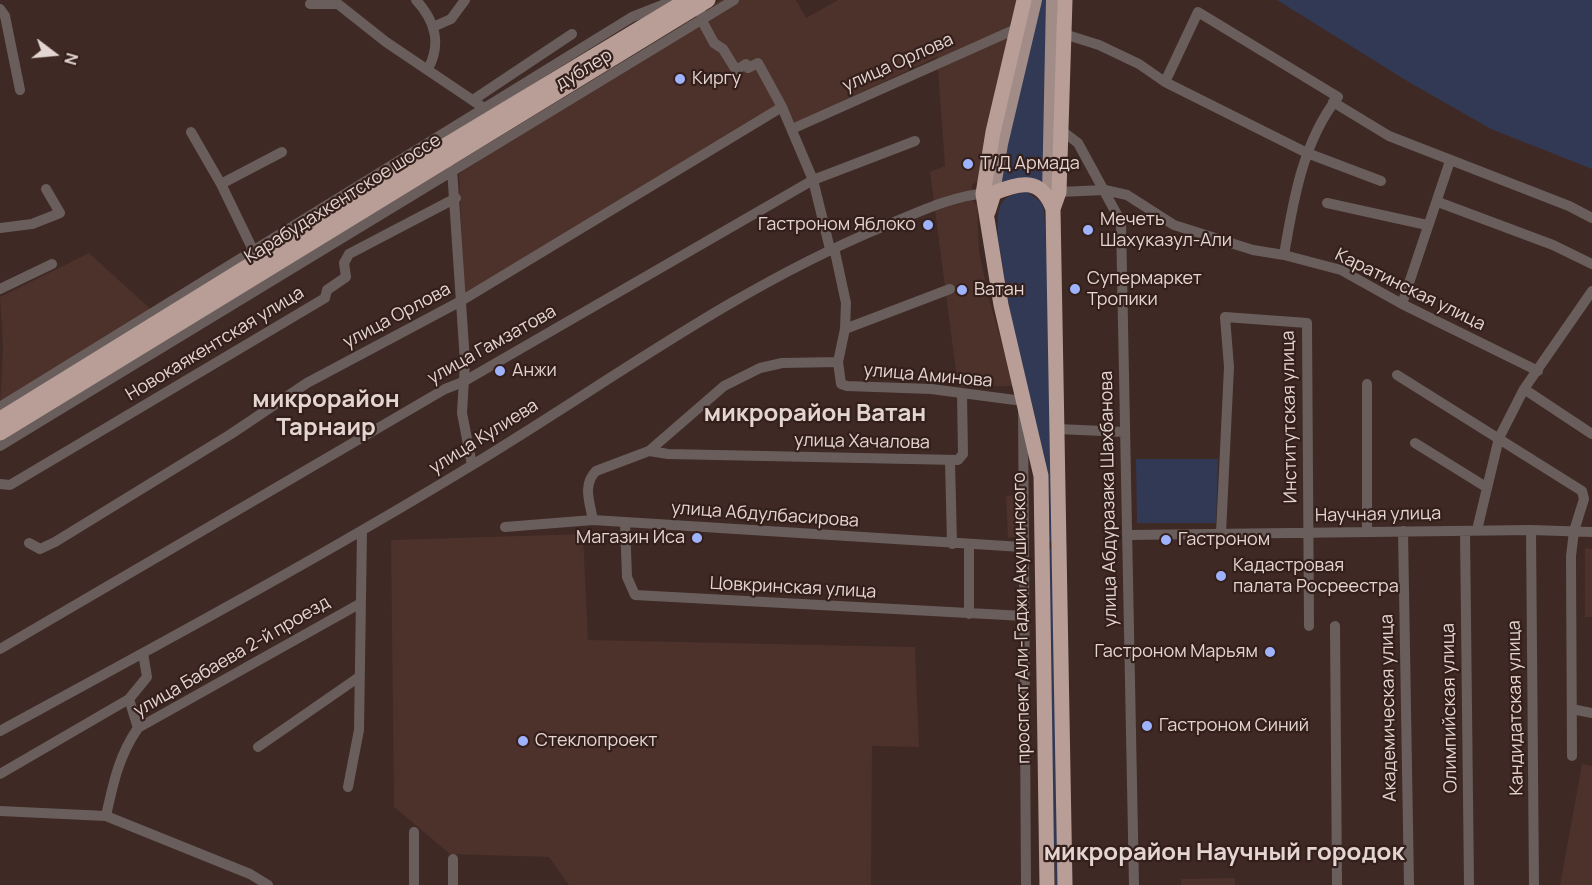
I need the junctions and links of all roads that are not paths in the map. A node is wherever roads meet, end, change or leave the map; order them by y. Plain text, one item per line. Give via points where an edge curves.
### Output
1 (416, 0) edge
2 (465, 0) edge
3 (675, 0) edge
4 (687, 0) edge
5 (734, 0) edge
6 (1024, 0) edge
7 (1036, 0) edge
8 (1052, 0) edge
9 (1065, 0) edge
10 (706, 1) edge
11 (310, 4) dead end
12 (0, 9) edge
13 (701, 19) junction
14 (433, 27) junction
15 (1018, 28) junction
16 (572, 34) dead end
17 (1064, 34) junction
18 (428, 69) junction
19 (1166, 82) junction
20 (20, 90) dead end
21 (473, 100) junction
22 (1333, 102) junction
23 (782, 107) junction
24 (484, 108) junction
25 (792, 129) junction
26 (1062, 131) junction
27 (191, 132) dead end
28 (915, 141) dead end
29 (282, 152) dead end
30 (1307, 153) junction
31 (1450, 161) junction
32 (452, 169) junction
33 (813, 180) junction
34 (1381, 181) dead end
35 (221, 184) junction
36 (46, 189) dead end
37 (1105, 190) junction
38 (989, 193) junction
39 (456, 198) junction
40 (1054, 199) junction
41 (1438, 202) junction
42 (1328, 203) dead end
43 (1592, 218) edge
44 (1427, 225) junction
45 (0, 228) edge
46 (830, 249) junction
47 (253, 250) junction
48 (1284, 255) junction
49 (52, 264) dead end
50 (1592, 264) edge
51 (0, 289) edge
52 (950, 289) dead end
53 (1592, 291) edge
54 (461, 301) junction
55 (1402, 304) junction
56 (845, 329) junction
57 (838, 362) junction
58 (1538, 371) junction
59 (1397, 375) dead end
60 (463, 382) junction
61 (1367, 384) dead end
62 (1524, 389) junction
63 (962, 393) junction
64 (1023, 401) junction
65 (0, 407) edge
66 (0, 419) edge
67 (1058, 429) junction
68 (1125, 432) junction
69 (0, 433) edge
70 (1592, 434) edge
71 (1499, 438) junction
72 (1415, 443) dead end
73 (0, 446) edge
74 (649, 450) junction
75 (950, 461) junction
76 (472, 465) junction
77 (0, 483) edge
78 (1486, 487) junction
79 (593, 520) junction
80 (625, 522) junction
81 (505, 527) dead end
82 (1478, 530) junction
83 (1531, 530) junction
84 (362, 531) junction
85 (1367, 531) junction
86 (1403, 531) junction
87 (1465, 531) junction
88 (1574, 531) junction
89 (1308, 532) junction
90 (1592, 532) edge
91 (1221, 533) junction
92 (1129, 535) junction
93 (1060, 541) junction
94 (1042, 542) junction
95 (29, 543) dead end
96 (952, 544) junction
97 (969, 544) junction
98 (1022, 547) junction
99 (361, 603) junction
100 (969, 614) junction
101 (1024, 616) junction
102 (1309, 626) dead end
103 (1335, 626) dead end
104 (1024, 644) junction
105 (1043, 644) junction
106 (0, 649) edge
107 (143, 653) junction
108 (359, 677) junction
109 (129, 699) junction
110 (1572, 709) junction
111 (1592, 713) edge
112 (138, 728) junction
113 (0, 731) edge
114 (1026, 738) junction
115 (1044, 738) junction
116 (258, 747) dead end
117 (1572, 756) dead end
118 (0, 774) edge
119 (348, 787) dead end
120 (0, 811) edge
121 (106, 816) junction
122 (414, 832) dead end
123 (453, 860) dead end
124 (268, 885) edge
125 (414, 885) edge
126 (453, 885) edge
127 (1026, 885) edge
128 (1047, 885) edge
129 (1065, 885) edge
130 (1134, 885) edge
131 (1337, 885) edge
132 (1409, 885) edge
133 (1468, 885) edge
134 (1534, 885) edge

1 - 14 street via 430,16
2 - 14 street via 451,18
3 - 24 street via 632,17
4 - 66 highway, Карабудахкентское шоссе
5 - 13 street, дублер
6 - 15 highway
7 - 38 main road
8 - 40 main road
9 - 17 highway
10 - 13 street
10 - 69 highway, Карабудахкентское шоссе
11 - 18 street via 338,4
12 - 20 street via 5,16
13 - 23 street via 736,70 758,63
13 - 32 street, дублер
14 - 18 street via 437,44
15 - 25 street, улица Орлова
15 - 38 highway via 993,132
16 - 21 street
17 - 19 street via 1100,45
17 - 26 highway
18 - 21 street
19 - 22 street via 1198,12 1338,97
19 - 30 street
21 - 24 street
22 - 30 street
22 - 31 street via 1389,136
23 - 25 street
23 - 54 street, улица Орлова
24 - 47 street
25 - 33 street
26 - 37 street, улица Абдуразака Шахбанова via 1078,142
26 - 40 highway
27 - 35 street
28 - 33 street, улица Гамзатова
29 - 35 street
30 - 34 street
30 - 48 street via 1293,201
31 - 41 street
31 - 43 street
32 - 39 street
32 - 73 street, дублер
33 - 46 street
33 - 60 street, улица Гамзатова
35 - 47 street
36 - 45 street via 60,213 32,224
37 - 40 street, Каратинская улица
37 - 48 street, Каратинская улица via 1127,195 1174,225 1253,250
37 - 68 street, улица Абдуразака Шахбанова via 1120,222
38 - 40 highway via 1017,183 1030,185
38 - 46 street, улица Кулиева via 938,204
38 - 64 highway, проспект Али-Гаджи Акушинского via 988,214 1001,305
39 - 54 street
39 - 77 street, Новокаякентская улица via 349,254 344,263 346,277 327,290 325,298 10,485
40 - 67 highway
41 - 44 street
41 - 50 street via 1553,245
42 - 44 street
44 - 55 street
46 - 56 street via 835,252 844,286
46 - 76 street, улица Кулиева via 726,305
47 - 65 street
48 - 55 street, Каратинская улица via 1341,270
49 - 51 street
52 - 56 street
53 - 58 street
54 - 60 street
54 - 95 street, улица Орлова via 307,383 55,542 40,549
55 - 58 street, Каратинская улица
56 - 57 street
57 - 63 street, улица Аминова via 838,378 847,386 931,388
57 - 74 street, улица Аминова via 782,363 760,368 724,386
58 - 62 street
59 - 71 street
60 - 76 street via 462,413
60 - 106 street, улица Гамзатова
61 - 85 street
62 - 70 street
62 - 71 street
63 - 64 street, улица Аминова
63 - 75 street, улица Хачалова via 963,454
64 - 94 highway, проспект Али-Гаджи Акушинского via 1041,476
64 - 98 street
67 - 68 street
67 - 93 highway
68 - 92 street, улица Абдуразака Шахбанова
71 - 78 street
71 - 88 street via 1582,491 1584,499
72 - 78 street
74 - 75 street, улица Хачалова via 668,454
74 - 79 street, улица Аминова via 590,477 587,486
75 - 96 street
76 - 84 street, улица Кулиева
78 - 82 street
79 - 80 street, улица Абдулбасирова
79 - 81 street, улица Абдулбасирова
80 - 96 street, улица Абдулбасирова
80 - 100 street, Цовкринская улица via 627,577 635,595
82 - 83 street, Научная улица
82 - 87 street, Научная улица
83 - 88 street, Научная улица
83 - 134 street, Кандидатская улица
84 - 99 street
84 - 107 street, улица Кулиева
85 - 86 street, Научная улица
85 - 89 street, Научная улица
86 - 87 street, Научная улица
86 - 132 street, Академическая улица
87 - 133 street, Олимпийская улица
88 - 90 street, Научная улица
88 - 110 street
89 - 91 street, Научная улица
89 - 91 street, Институтская улица via 1307,323 1225,317 1229,367
89 - 102 street, Институтская улица
91 - 92 street, Научная улица
92 - 130 street, улица Абдуразака Шахбанова
93 - 94 highway via 1050,546
93 - 129 highway
94 - 105 highway, проспект Али-Гаджи Акушинского
96 - 97 street, улица Абдулбасирова
97 - 98 street, улица Абдулбасирова
97 - 100 street
98 - 101 street
99 - 108 street
99 - 112 street, улица Бабаева 2-й проезд
100 - 101 street, Цовкринская улица
101 - 104 street
103 - 131 street
104 - 105 street
104 - 114 street
105 - 115 highway, проспект Али-Гаджи Акушинского
107 - 109 street via 147,677
107 - 113 street, улица Кулиева
108 - 116 street
108 - 119 street via 359,730
109 - 112 street
109 - 118 street
110 - 111 street
110 - 117 street
112 - 121 street, улица Бабаева 2-й проезд via 117,768
114 - 115 street
114 - 127 street
115 - 128 highway, проспект Али-Гаджи Акушинского
120 - 121 street
121 - 124 street via 250,874
122 - 125 street
123 - 126 street

